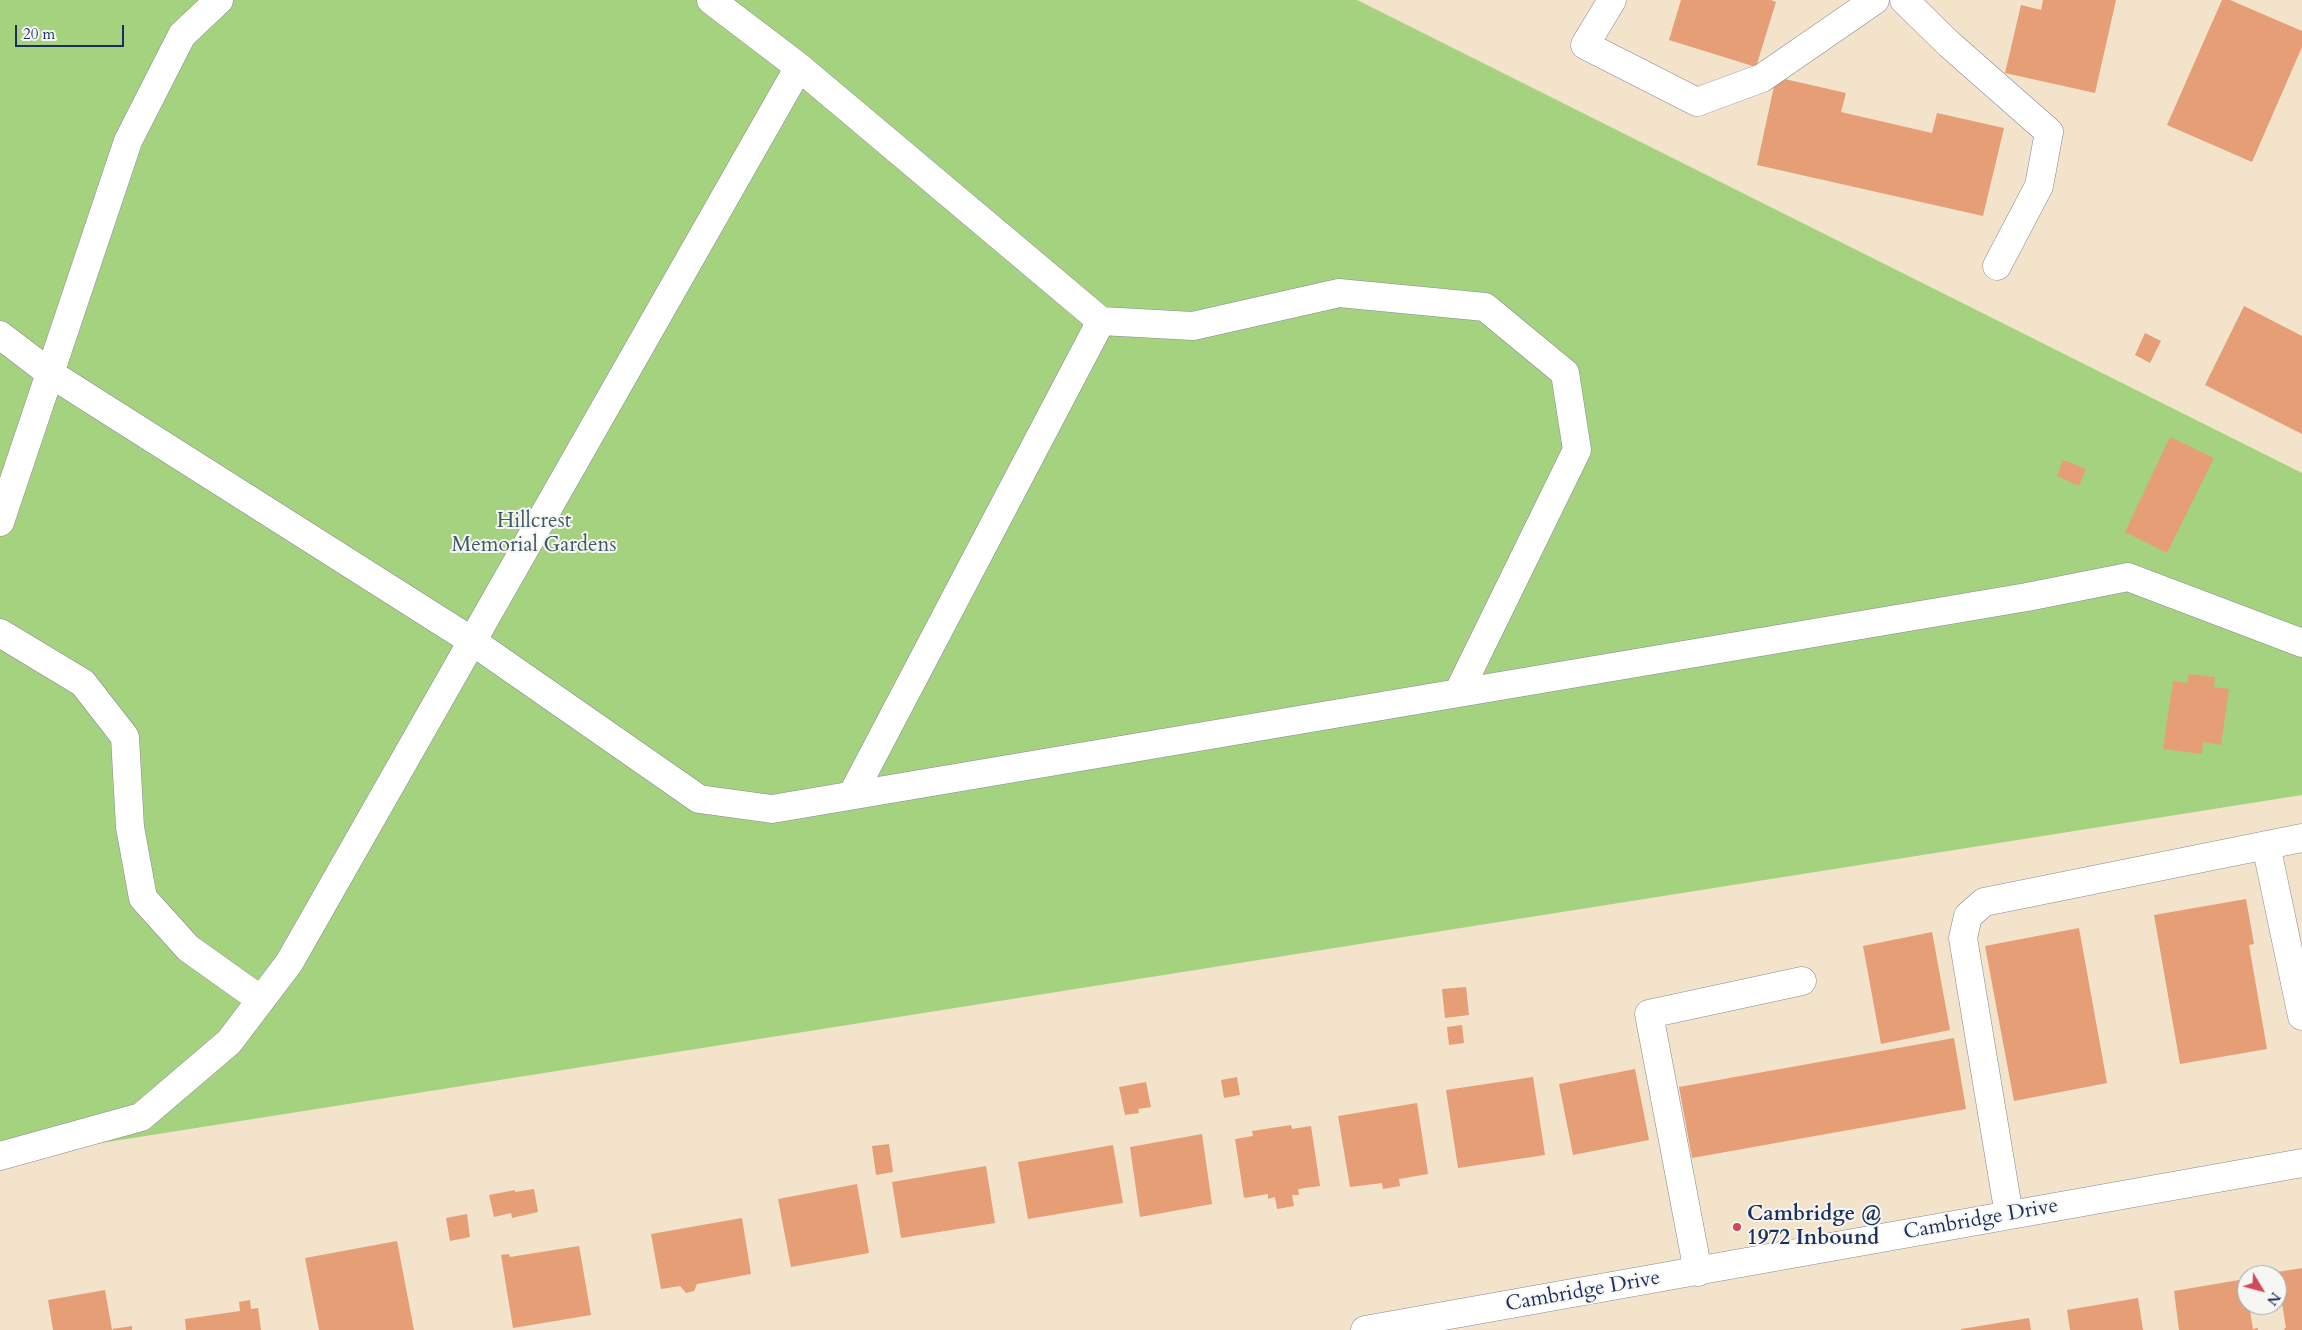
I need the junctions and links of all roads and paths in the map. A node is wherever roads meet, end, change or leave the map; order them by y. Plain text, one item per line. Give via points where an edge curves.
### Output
1 (219, 0) edge
2 (711, 0) edge
3 (1612, 0) edge
4 (1875, 0) edge
5 (1904, 0) edge
6 (798, 67) junction
7 (1997, 266) dead end
8 (1101, 321) junction
9 (0, 335) edge
10 (51, 374) junction
11 (0, 522) edge
12 (0, 634) edge
13 (472, 642) junction
14 (2302, 643) edge
15 (1458, 693) junction
16 (852, 795) junction
17 (2302, 838) edge
18 (2266, 845) junction
19 (1802, 981) dead end
20 (261, 1000) junction
21 (2302, 1016) edge
22 (0, 1156) edge
23 (2302, 1163) edge
24 (2010, 1215) junction
25 (1698, 1272) junction
26 (1442, 1324) edge
27 (1365, 1330) edge

1 - 10 street via 182,35 128,141
2 - 6 street
3 - 4 street via 1585,45 1697,102 1762,78
5 - 7 street via 2049,132 2039,186
6 - 8 street
6 - 13 street
8 - 15 street via 1192,326 1339,293 1485,307 1565,373 1577,450
8 - 16 street
9 - 10 street
10 - 11 street
10 - 13 street
12 - 20 street via 83,683 125,737 130,827 143,898 188,948
13 - 16 street via 699,799 772,809
13 - 20 street via 289,963
14 - 15 street via 2128,577
15 - 16 street
17 - 18 street
18 - 21 street
18 - 24 street via 1984,902 1968,916 1963,938
19 - 25 street via 1649,1014
20 - 22 street via 229,1042 141,1117
23 - 24 street, Cambridge Drive
24 - 25 street, Cambridge Drive via 1743,1261
25 - 26 street, Cambridge Drive
26 - 27 street, Cambridge Drive

